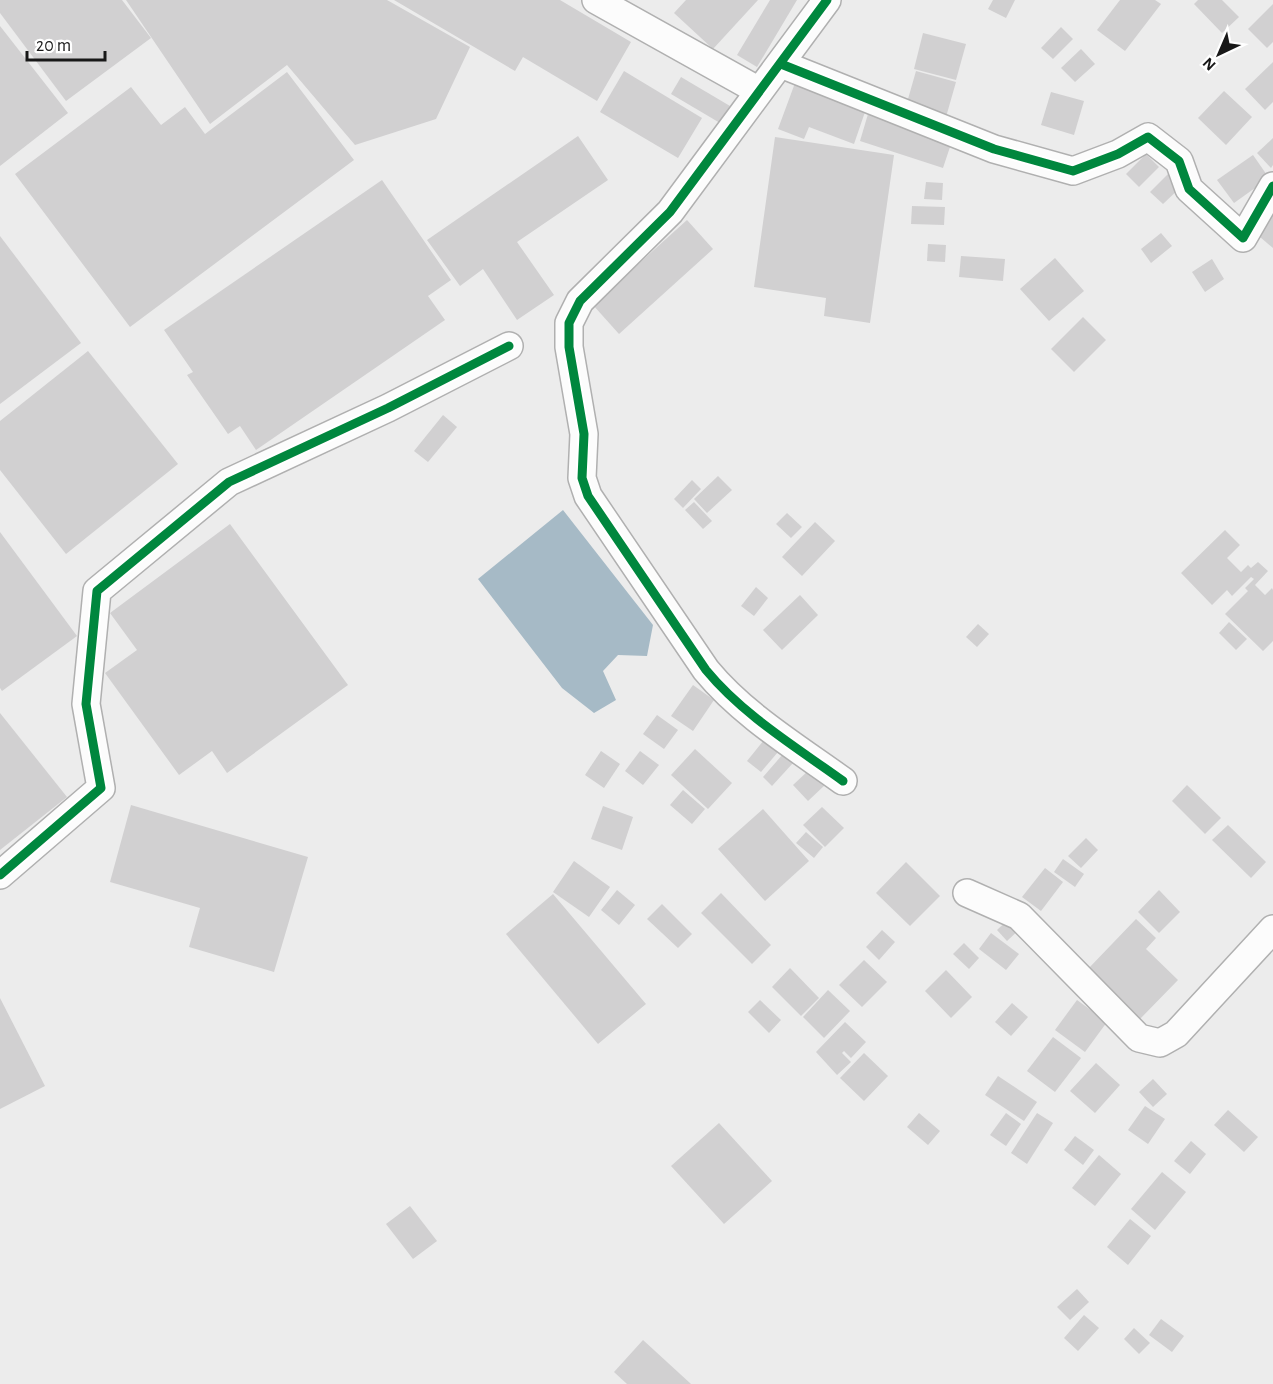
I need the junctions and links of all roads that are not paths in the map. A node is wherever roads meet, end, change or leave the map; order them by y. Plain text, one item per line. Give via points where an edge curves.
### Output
1 (596, 0) edge
2 (827, 0) edge
3 (781, 64) junction
4 (759, 91) junction
5 (1273, 186) edge
6 (509, 346) dead end
7 (843, 782) dead end
8 (0, 875) edge
9 (967, 893) dead end
10 (1273, 929) edge

1 - 4 street
2 - 3 street
3 - 4 street
3 - 5 street via 994,150 1073,171 1118,154 1148,137 1179,160 1189,189 1243,238
4 - 7 street via 670,212 580,301 569,323 569,347 584,434 582,478 588,496 722,690
6 - 8 street via 229,482 97,591 86,704 101,788
9 - 10 street via 1019,916 1139,1038 1160,1043 1176,1034

